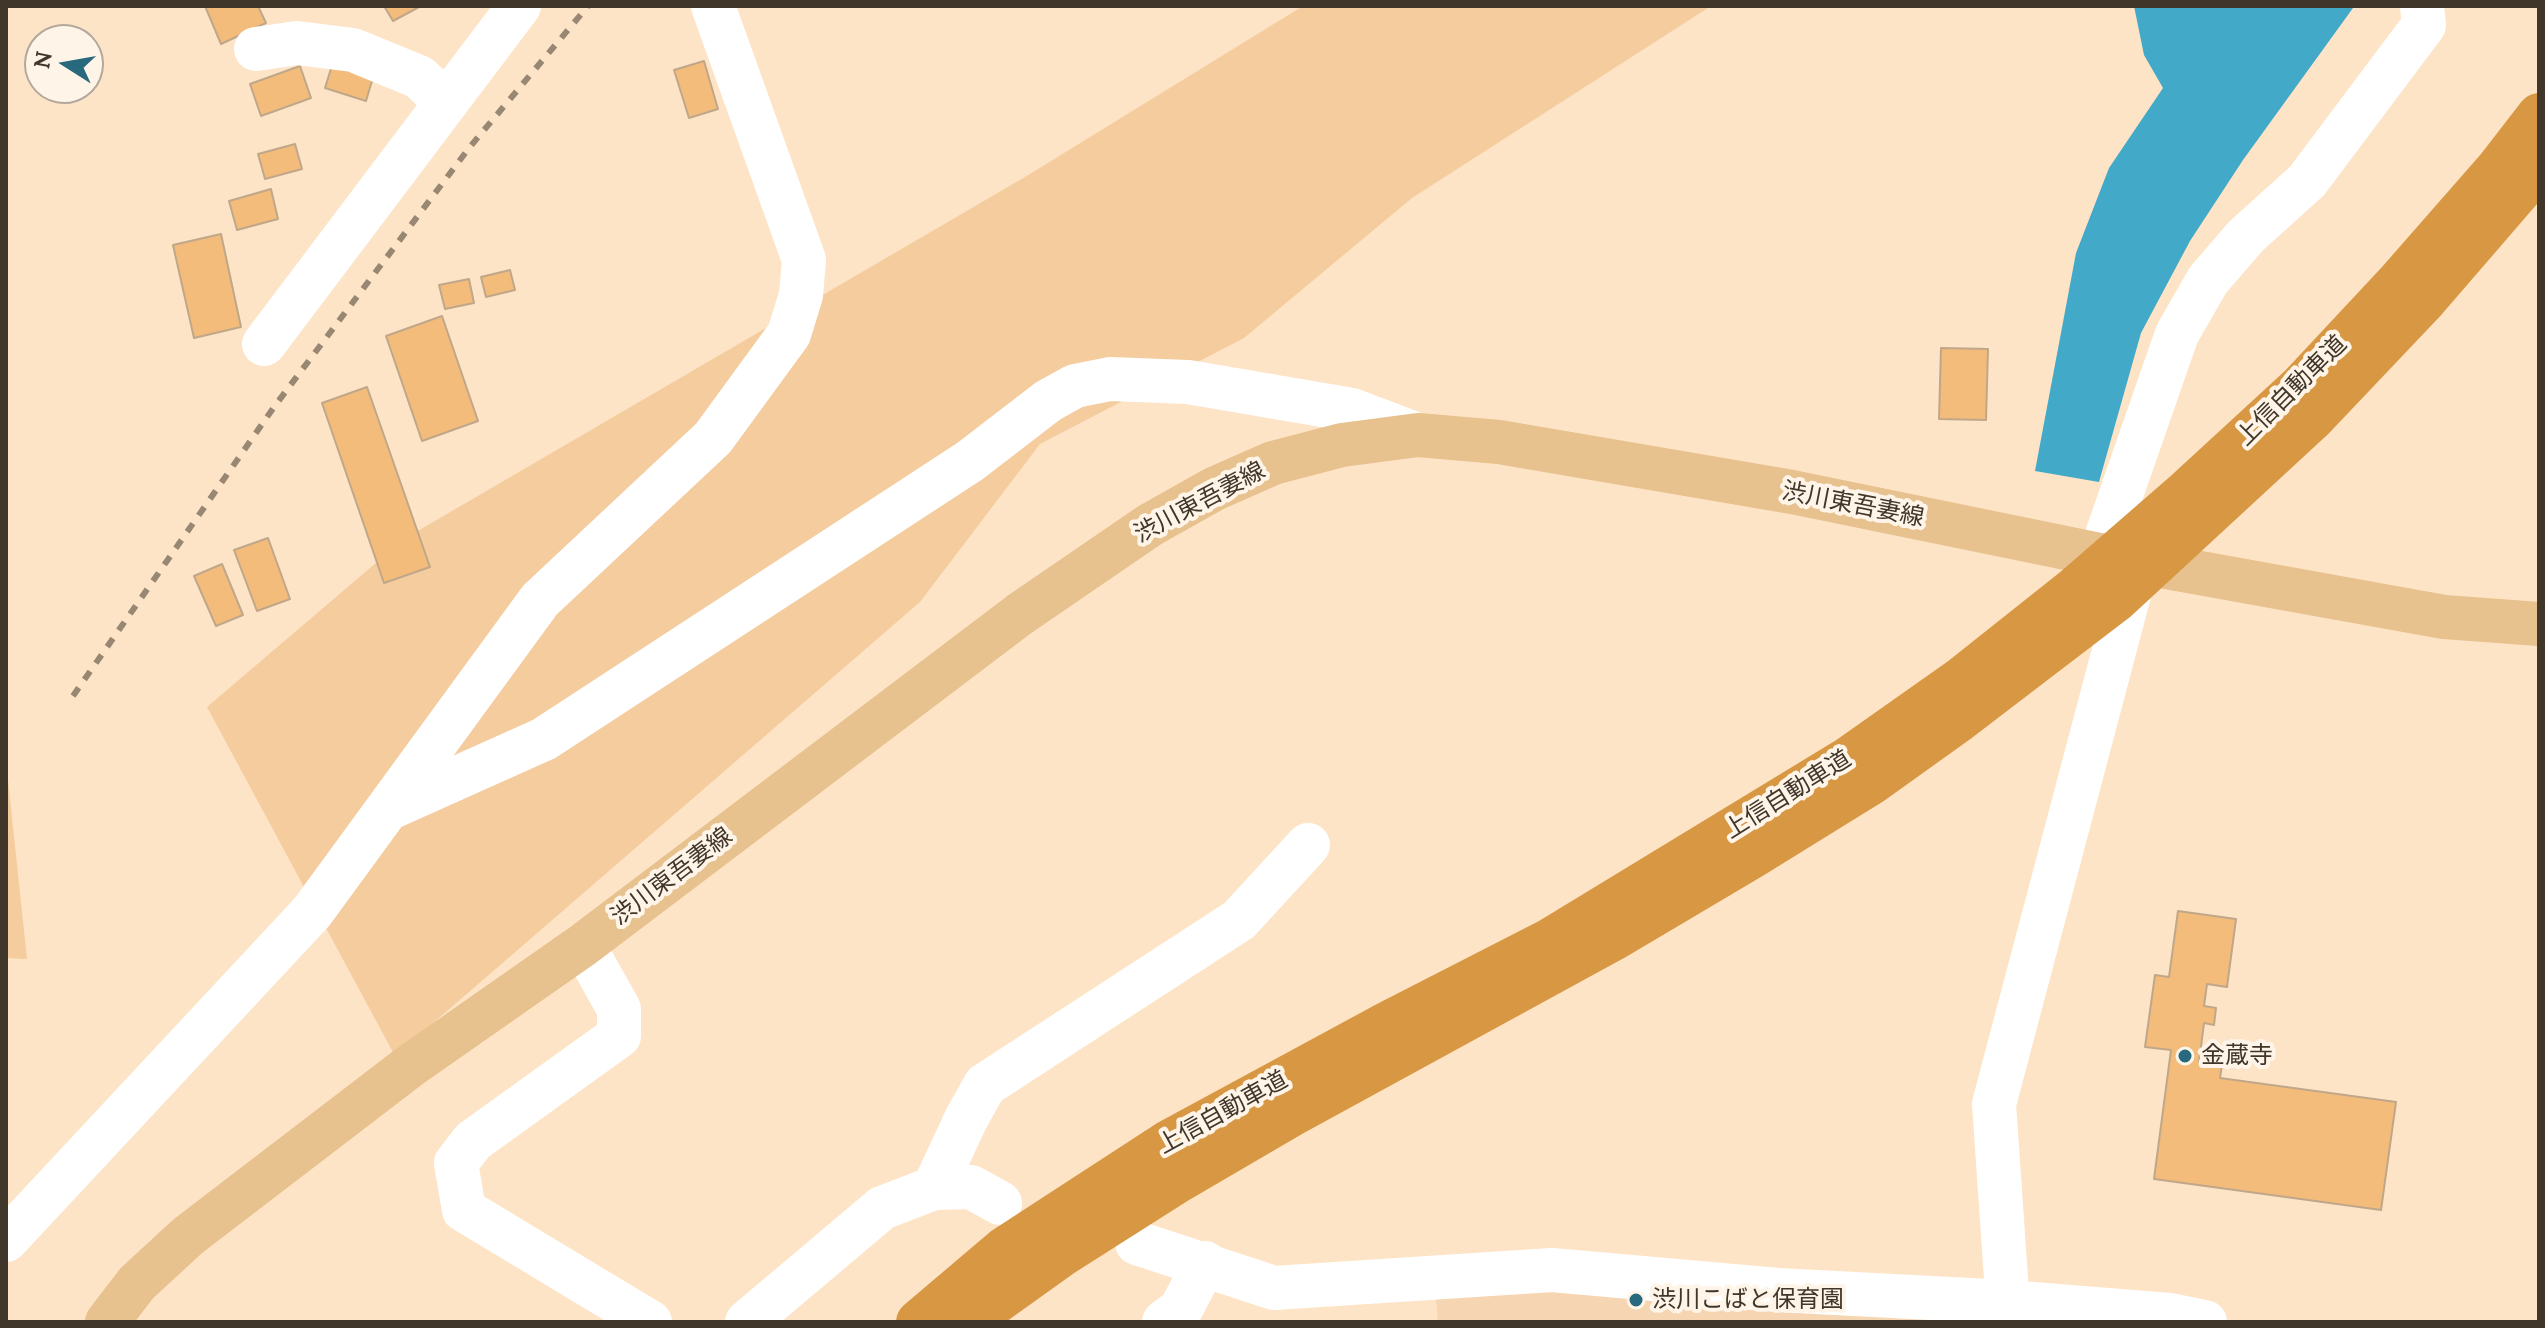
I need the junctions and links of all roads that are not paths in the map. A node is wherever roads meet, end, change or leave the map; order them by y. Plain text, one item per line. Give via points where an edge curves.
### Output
1 (713, 6) edge
2 (2422, 6) edge
3 (515, 7) edge
4 (256, 49) dead end
5 (446, 102) junction
6 (2539, 115) edge
7 (2539, 168) edge
8 (264, 344) dead end
9 (1418, 435) junction
10 (2201, 501) junction
11 (2119, 558) junction
12 (2539, 624) edge
13 (1860, 770) junction
14 (387, 810) junction
15 (1308, 845) dead end
16 (583, 945) junction
17 (934, 1188) junction
18 (1000, 1203) dead end
19 (6, 1240) edge
20 (1137, 1243) dead end
21 (1205, 1263) junction
22 (2009, 1312) edge
23 (107, 1322) edge
24 (650, 1322) edge
25 (747, 1322) edge
26 (918, 1322) edge
27 (968, 1322) edge
28 (1164, 1322) edge
29 (2205, 1322) edge

1 - 14 street via 804,260 801,295 789,334 713,438 540,600
2 - 11 street via 2424,25 2307,181 2246,236 2208,280 2177,334
3 - 5 street
4 - 5 street via 297,43 353,50 419,77
5 - 8 street
6 - 10 highway, 上信自動車道 via 2498,168
7 - 10 highway, 上信自動車道 via 2313,418
9 - 11 main road, 渋川東吾妻線 via 1499,442 1792,492
9 - 14 street via 1352,410 1188,382 1110,379 1075,386 956,470 544,739
9 - 16 main road, 渋川東吾妻線 via 1342,445 1273,463 1150,525 1020,614
10 - 13 highway, 上信自動車道 via 2116,600 1959,720
11 - 12 main road, 渋川東吾妻線 via 2444,617
11 - 22 street via 1994,1104
13 - 26 highway, 上信自動車道 via 1170,1141 1004,1249
13 - 27 highway, 上信自動車道 via 1613,939 1178,1181
14 - 19 street via 312,912
15 - 17 street via 1239,920 985,1085
16 - 23 main road, 渋川東吾妻線 via 410,1066 188,1236 137,1283
16 - 24 street via 619,1009 619,1036 473,1141 456,1163 458,1179 464,1210
17 - 18 street via 971,1187
17 - 25 street via 882,1208
20 - 21 street
21 - 22 street via 1274,1288 1552,1270
21 - 28 street via 1181,1309
22 - 29 street via 2170,1315

